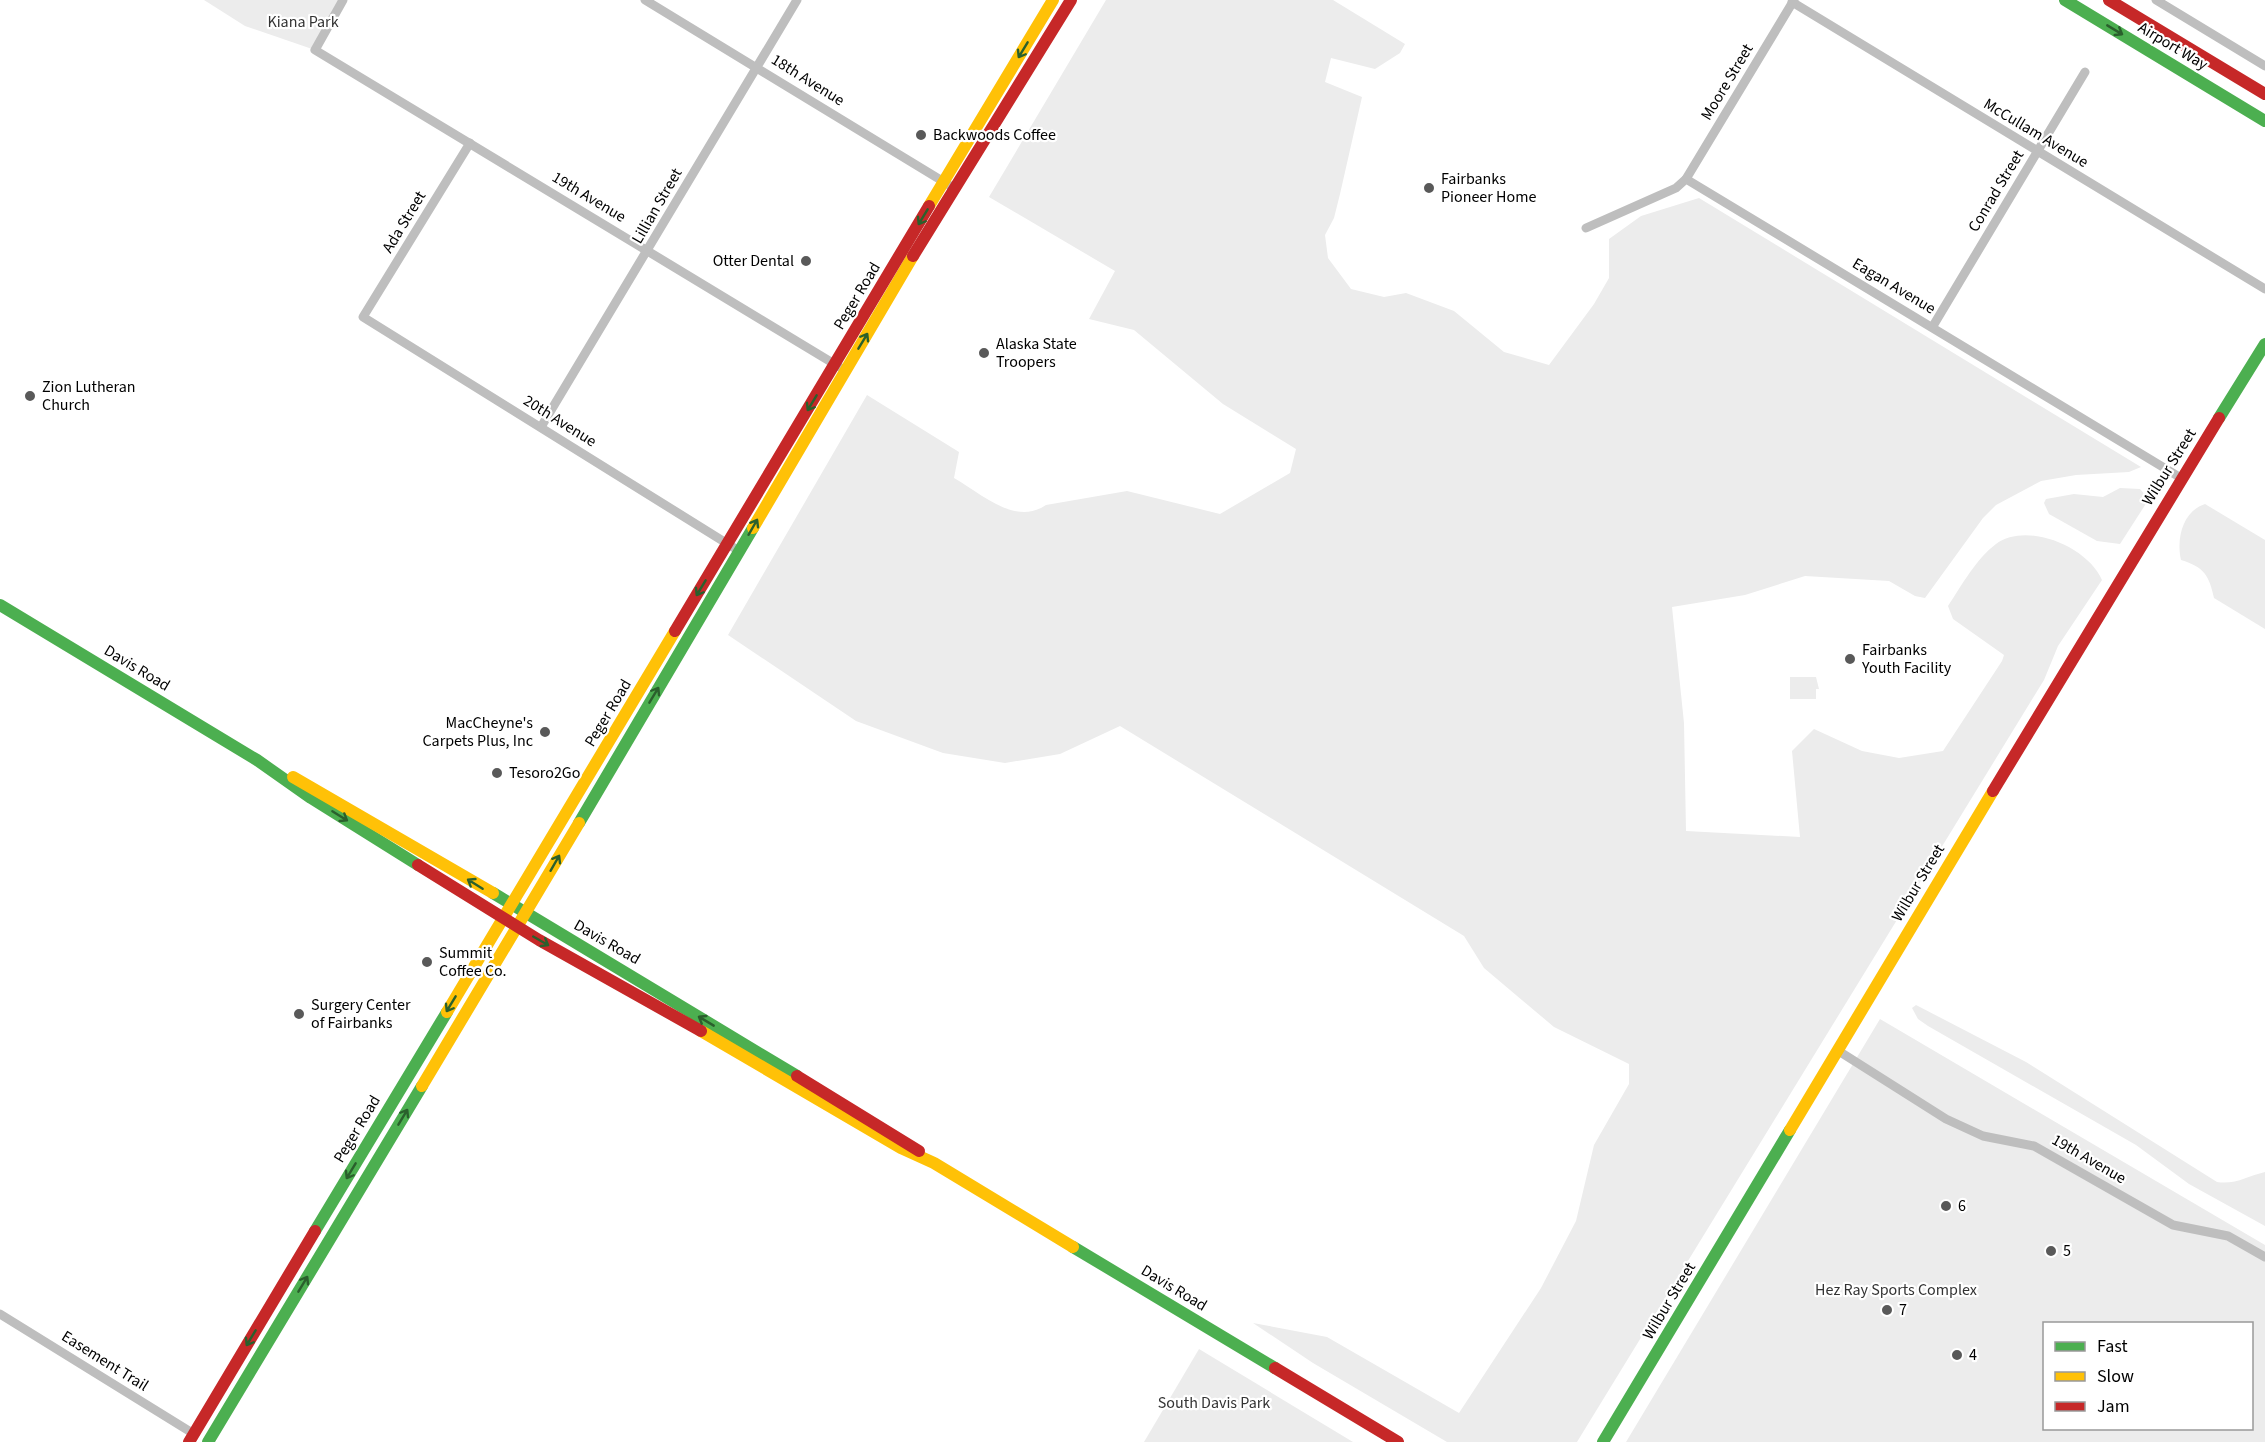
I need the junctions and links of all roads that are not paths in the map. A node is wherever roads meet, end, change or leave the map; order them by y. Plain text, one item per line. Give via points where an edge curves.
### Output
1 (343, 0) edge
2 (645, 0) edge
3 (797, 0) edge
4 (2064, 0) edge
5 (2109, 0) edge
6 (2156, 0) edge
7 (1050, 1) edge
8 (1793, 1) edge
9 (1067, 6) edge
10 (756, 66) junction
11 (2265, 66) edge
12 (2085, 72) dead end
13 (2265, 94) edge
14 (2265, 121) edge
15 (470, 143) junction
16 (2037, 152) junction
17 (1686, 179) junction
18 (949, 184) junction
19 (1586, 228) dead end
20 (649, 251) junction
21 (2265, 289) edge
22 (363, 317) joint
23 (1933, 326) junction
24 (2265, 344) edge
25 (840, 368) junction
26 (541, 427) junction
27 (2181, 478) junction
28 (728, 544) junction
29 (740, 551) junction
30 (0, 605) edge
31 (256, 760) junction
32 (511, 905) junction
33 (525, 913) junction
34 (504, 918) junction
35 (517, 927) junction
36 (1837, 1050) junction
37 (934, 1163) junction
38 (2265, 1257) edge
39 (0, 1314) edge
40 (191, 1438) edge
41 (208, 1442) edge
42 (1398, 1442) edge
43 (1603, 1442) edge

1 - 15 street, 19th Avenue via 315,50
2 - 10 street, 18th Avenue
3 - 10 street, Lillian Street
4 -> 14 street, Airport Way
5 - 13 street, Airport Way
6 - 11 street
7 - 9 street
7 -> 18 street, Peger Road
8 - 16 street, McCullam Avenue
8 - 17 street, Moore Street
9 - 18 street, Peger Road
10 - 18 street, 18th Avenue
10 - 20 street, Lillian Street
12 - 16 street, Conrad Street
15 - 20 street, 19th Avenue
15 - 22 street, Ada Street
16 - 21 street, McCullam Avenue
16 - 23 street, Conrad Street
17 - 19 street via 1676,188
17 - 23 street, Eagan Avenue
18 - 25 street, Peger Road
20 - 25 street, 19th Avenue
20 - 26 street, Lillian Street
22 - 26 street, 20th Avenue
23 - 27 street, Eagan Avenue
24 - 27 street, Wilbur Street
25 -> 28 street, Peger Road
29 -> 25 street, Peger Road
26 - 28 street, 20th Avenue
27 - 36 street, Wilbur Street
28 - 29 street, 20th Avenue
28 -> 32 street, Peger Road
33 -> 29 street, Peger Road
30 - 31 street, Davis Road
32 -> 31 street, Davis Road via 316,789
31 -> 34 street, Davis Road
32 - 33 street, Davis Road
32 - 34 street, Peger Road
33 - 35 street, Peger Road
37 -> 33 street, Davis Road via 900,1137
34 - 35 street, Davis Road
34 -> 40 street, Peger Road
35 -> 37 street, Davis Road via 901,1148
41 -> 35 street, Peger Road
36 - 38 street, 19th Avenue via 1946,1119 1983,1136 2034,1146 2173,1225 2228,1236
36 - 43 street, Wilbur Street
37 - 42 street, Davis Road
39 - 40 street, Easement Trail

